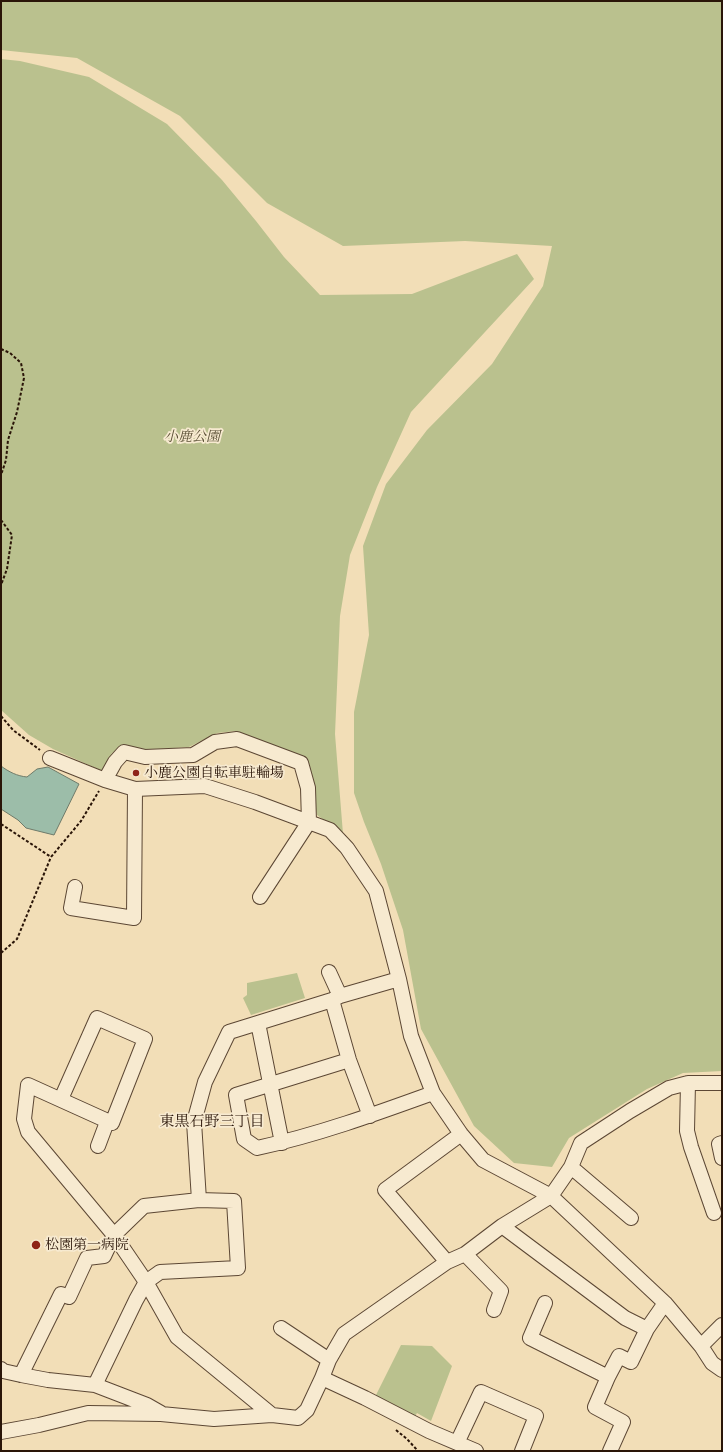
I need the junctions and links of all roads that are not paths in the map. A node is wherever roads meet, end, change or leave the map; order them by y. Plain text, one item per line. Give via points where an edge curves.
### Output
1 (50, 758) road end
2 (105, 780) junction
3 (135, 789) junction
4 (309, 822) junction
5 (75, 887) dead end
6 (260, 898) dead end
7 (329, 972) dead end
8 (399, 979) junction
9 (336, 998) junction
10 (258, 1023) junction
11 (349, 1060) junction
12 (688, 1083) junction
13 (722, 1083) edge
14 (270, 1084) junction
15 (433, 1093) junction
16 (61, 1099) junction
17 (370, 1116) junction
18 (108, 1122) junction
19 (461, 1134) junction
20 (282, 1142) junction
21 (722, 1143) edge
22 (98, 1146) dead end
23 (722, 1158) edge
24 (571, 1167) junction
25 (551, 1196) junction
26 (199, 1200) junction
27 (714, 1213) dead end
28 (631, 1218) dead end
29 (502, 1226) junction
30 (114, 1235) junction
31 (465, 1254) junction
32 (448, 1262) junction
33 (146, 1282) junction
34 (545, 1302) dead end
35 (665, 1303) junction
36 (494, 1310) dead end
37 (722, 1325) edge
38 (281, 1328) dead end
39 (647, 1329) junction
40 (701, 1346) junction
41 (329, 1360) junction
42 (1, 1369) edge
43 (722, 1370) edge
44 (21, 1375) junction
45 (608, 1377) junction
46 (322, 1378) junction
47 (95, 1385) junction
48 (161, 1414) junction
49 (272, 1415) junction
50 (1, 1432) edge
51 (457, 1443) junction
52 (476, 1451) edge
53 (522, 1451) edge
54 (610, 1451) edge

1 - 2 street
2 - 3 street
2 - 4 street via 124,752 145,758 193,755 215,742 237,739 301,763 308,788
3 - 4 street via 205,786
3 - 5 street via 134,918 71,908
4 - 6 street
4 - 8 street via 330,830 347,848 376,891
7 - 9 street
8 - 9 street
8 - 15 street via 411,1036
9 - 10 street
9 - 11 street
10 - 14 street
10 - 26 street via 229,1032 205,1082 194,1122
11 - 14 street
11 - 17 street
12 - 13 street
12 - 24 street via 669,1088 581,1143
12 - 27 street via 687,1131
14 - 20 street
14 - 20 street via 236,1095 244,1139 257,1148
15 - 17 street
15 - 19 street
16 - 18 street
16 - 18 street via 98,1018 146,1039 112,1123
16 - 30 street via 28,1085 24,1119 28,1132
17 - 20 street
18 - 22 street
19 - 25 street via 483,1160
19 - 32 street via 385,1190
21 - 23 street via 718,1144
24 - 25 street
24 - 28 street
25 - 29 street
25 - 35 street
26 - 30 street via 144,1206
26 - 33 street via 234,1201 238,1268 160,1272
29 - 31 street
29 - 39 street via 625,1318
30 - 33 street
30 - 44 street via 104,1256 87,1258 69,1297 61,1294
31 - 32 street
31 - 36 street via 501,1291
32 - 41 street via 344,1334
33 - 47 street
33 - 49 street via 177,1337
34 - 45 street via 530,1338
35 - 39 street
35 - 40 street
37 - 40 street
38 - 41 street
39 - 45 street via 631,1362 619,1356
40 - 43 street via 712,1363
41 - 46 street
42 - 44 street
44 - 47 street
45 - 54 street via 595,1407 623,1422
46 - 49 street via 307,1410 298,1418
46 - 51 street
47 - 48 street via 146,1404
48 - 49 street via 214,1419
48 - 50 street via 88,1413
51 - 52 street
51 - 53 street via 481,1392 536,1416

